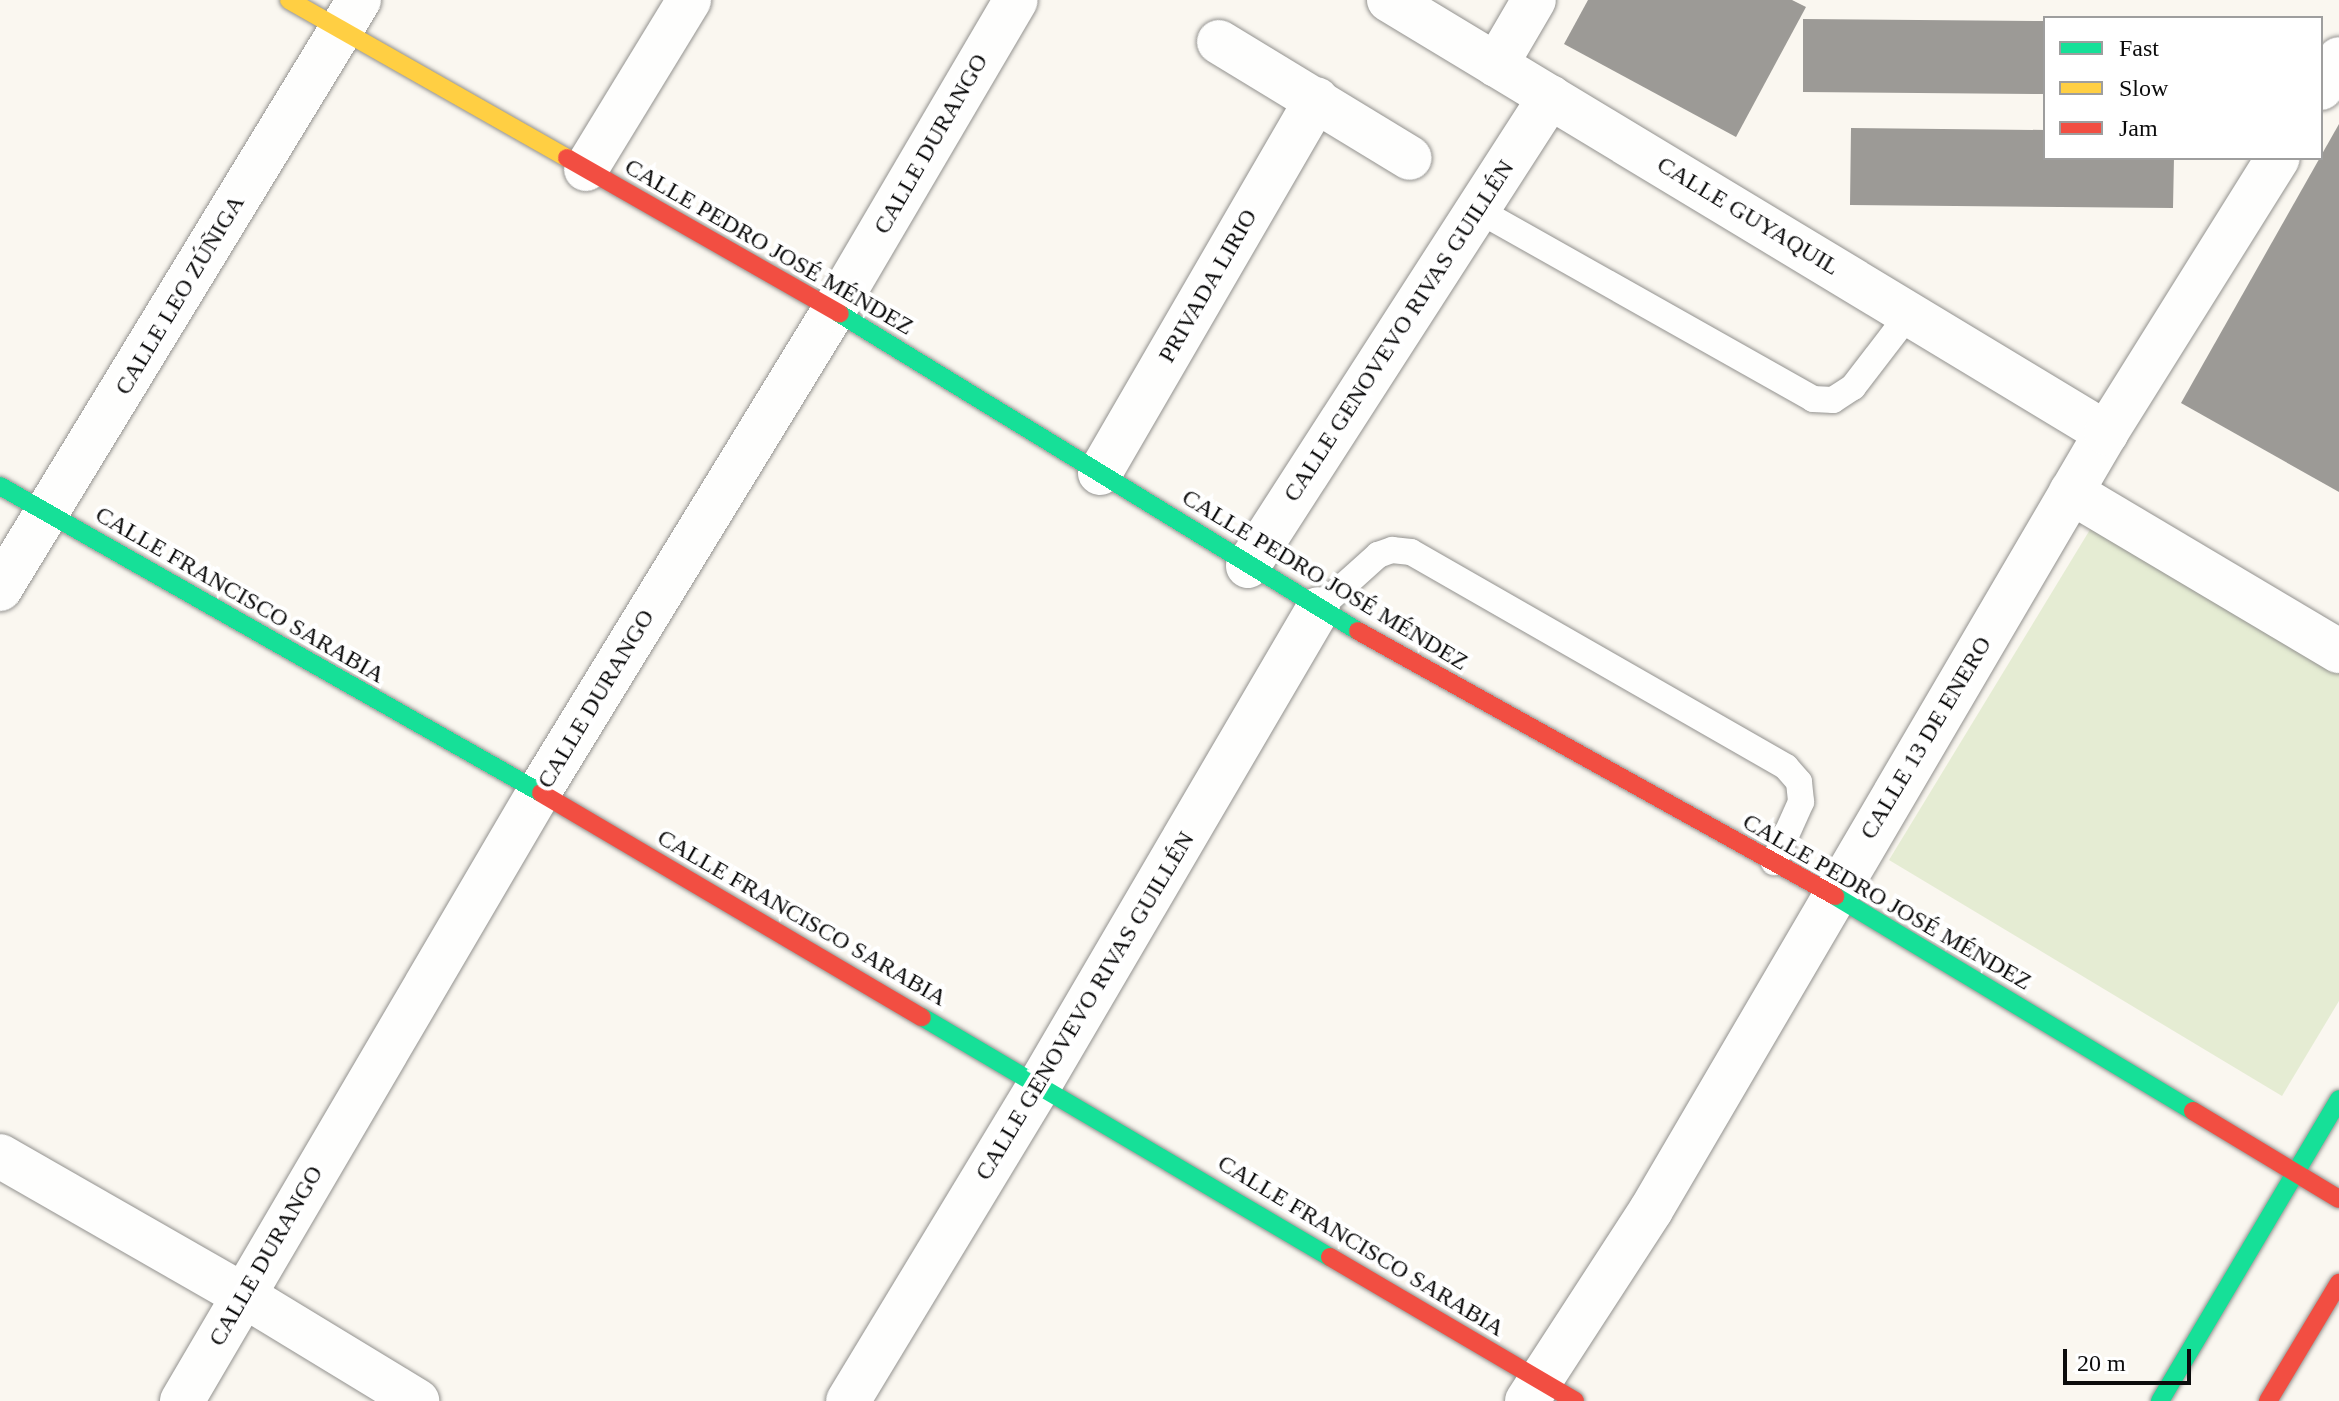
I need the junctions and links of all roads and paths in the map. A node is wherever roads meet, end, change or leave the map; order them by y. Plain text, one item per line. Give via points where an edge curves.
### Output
1 (289, 0) edge
2 (689, 0) edge
3 (1016, 0) edge
4 (1389, 0) edge
5 (1534, 0) edge
6 (350, 16) edge
7 (1219, 42) dead end
8 (2339, 59) edge
9 (1496, 65) junction
10 (2323, 85) edge
11 (1550, 97) junction
12 (1317, 99) junction
13 (1410, 158) dead end
14 (2277, 160) edge
15 (586, 169) junction
16 (1478, 210) junction
17 (834, 310) junction
18 (1909, 314) junction
19 (2106, 433) junction
20 (1100, 473) junction
21 (0, 486) edge
22 (2071, 492) junction
23 (47, 513) junction
24 (1248, 566) junction
25 (0, 589) edge
26 (1318, 609) junction
27 (2339, 651) edge
28 (539, 792) junction
29 (1774, 862) junction
30 (1833, 895) junction
31 (1040, 1084) junction
32 (2339, 1099) edge
33 (0, 1156) edge
34 (2294, 1171) junction
35 (2339, 1199) edge
36 (2339, 1283) edge
37 (243, 1295) junction
38 (1547, 1394) edge
39 (182, 1401) edge
40 (417, 1401) edge
41 (848, 1401) edge
42 (2160, 1401) edge
43 (2268, 1401) edge

1 - 6 street, CALLE PEDRO JOSÉ MÉNDEZ
2 - 15 street
3 - 17 street, CALLE DURANGO
4 - 9 street, CALLE GUYAQUIL
5 - 9 street
6 - 15 street, CALLE PEDRO JOSÉ MÉNDEZ
6 - 23 street, CALLE LEO ZÚÑIGA
7 - 12 street
8 - 10 street
9 - 11 street, CALLE GUYAQUIL
11 - 16 street, CALLE GENOVEVO RIVAS GUILLÉN
11 - 18 street, CALLE GUYAQUIL
12 - 13 street
12 - 20 street, PRIVADA LIRIO
14 - 19 street, CALLE 13 DE ENERO
15 - 17 street, CALLE PEDRO JOSÉ MÉNDEZ
16 - 18 lane via 1813,399 1833,400 1853,387
16 - 24 street, CALLE GENOVEVO RIVAS GUILLÉN
17 - 20 street, CALLE PEDRO JOSÉ MÉNDEZ
17 - 28 street, CALLE DURANGO
18 - 19 street, CALLE GUYAQUIL
19 - 22 street, CALLE 13 DE ENERO
20 - 24 street, CALLE PEDRO JOSÉ MÉNDEZ
21 - 23 street, CALLE FRANCISCO SARABIA
22 - 27 street
22 - 30 street, CALLE 13 DE ENERO
23 - 25 street, CALLE LEO ZÚÑIGA
23 - 28 street, CALLE FRANCISCO SARABIA
24 - 26 street, CALLE PEDRO JOSÉ MÉNDEZ
26 - 29 street, CALLE PEDRO JOSÉ MÉNDEZ
26 - 29 lane via 1378,555 1411,552 1786,767 1799,782 1801,802
26 - 31 street, CALLE GENOVEVO RIVAS GUILLÉN
28 - 31 street, CALLE FRANCISCO SARABIA
28 - 37 street, CALLE DURANGO
29 - 30 street, CALLE PEDRO JOSÉ MÉNDEZ
30 - 34 street, CALLE PEDRO JOSÉ MÉNDEZ
30 - 38 street, CALLE 13 DE ENERO
31 - 38 street, CALLE FRANCISCO SARABIA
31 - 41 street, CALLE GENOVEVO RIVAS GUILLÉN
32 - 34 street
33 - 37 street
34 - 35 street, CALLE PEDRO JOSÉ MÉNDEZ
34 - 42 street
36 - 43 street
37 - 39 street, CALLE DURANGO
37 - 40 street

